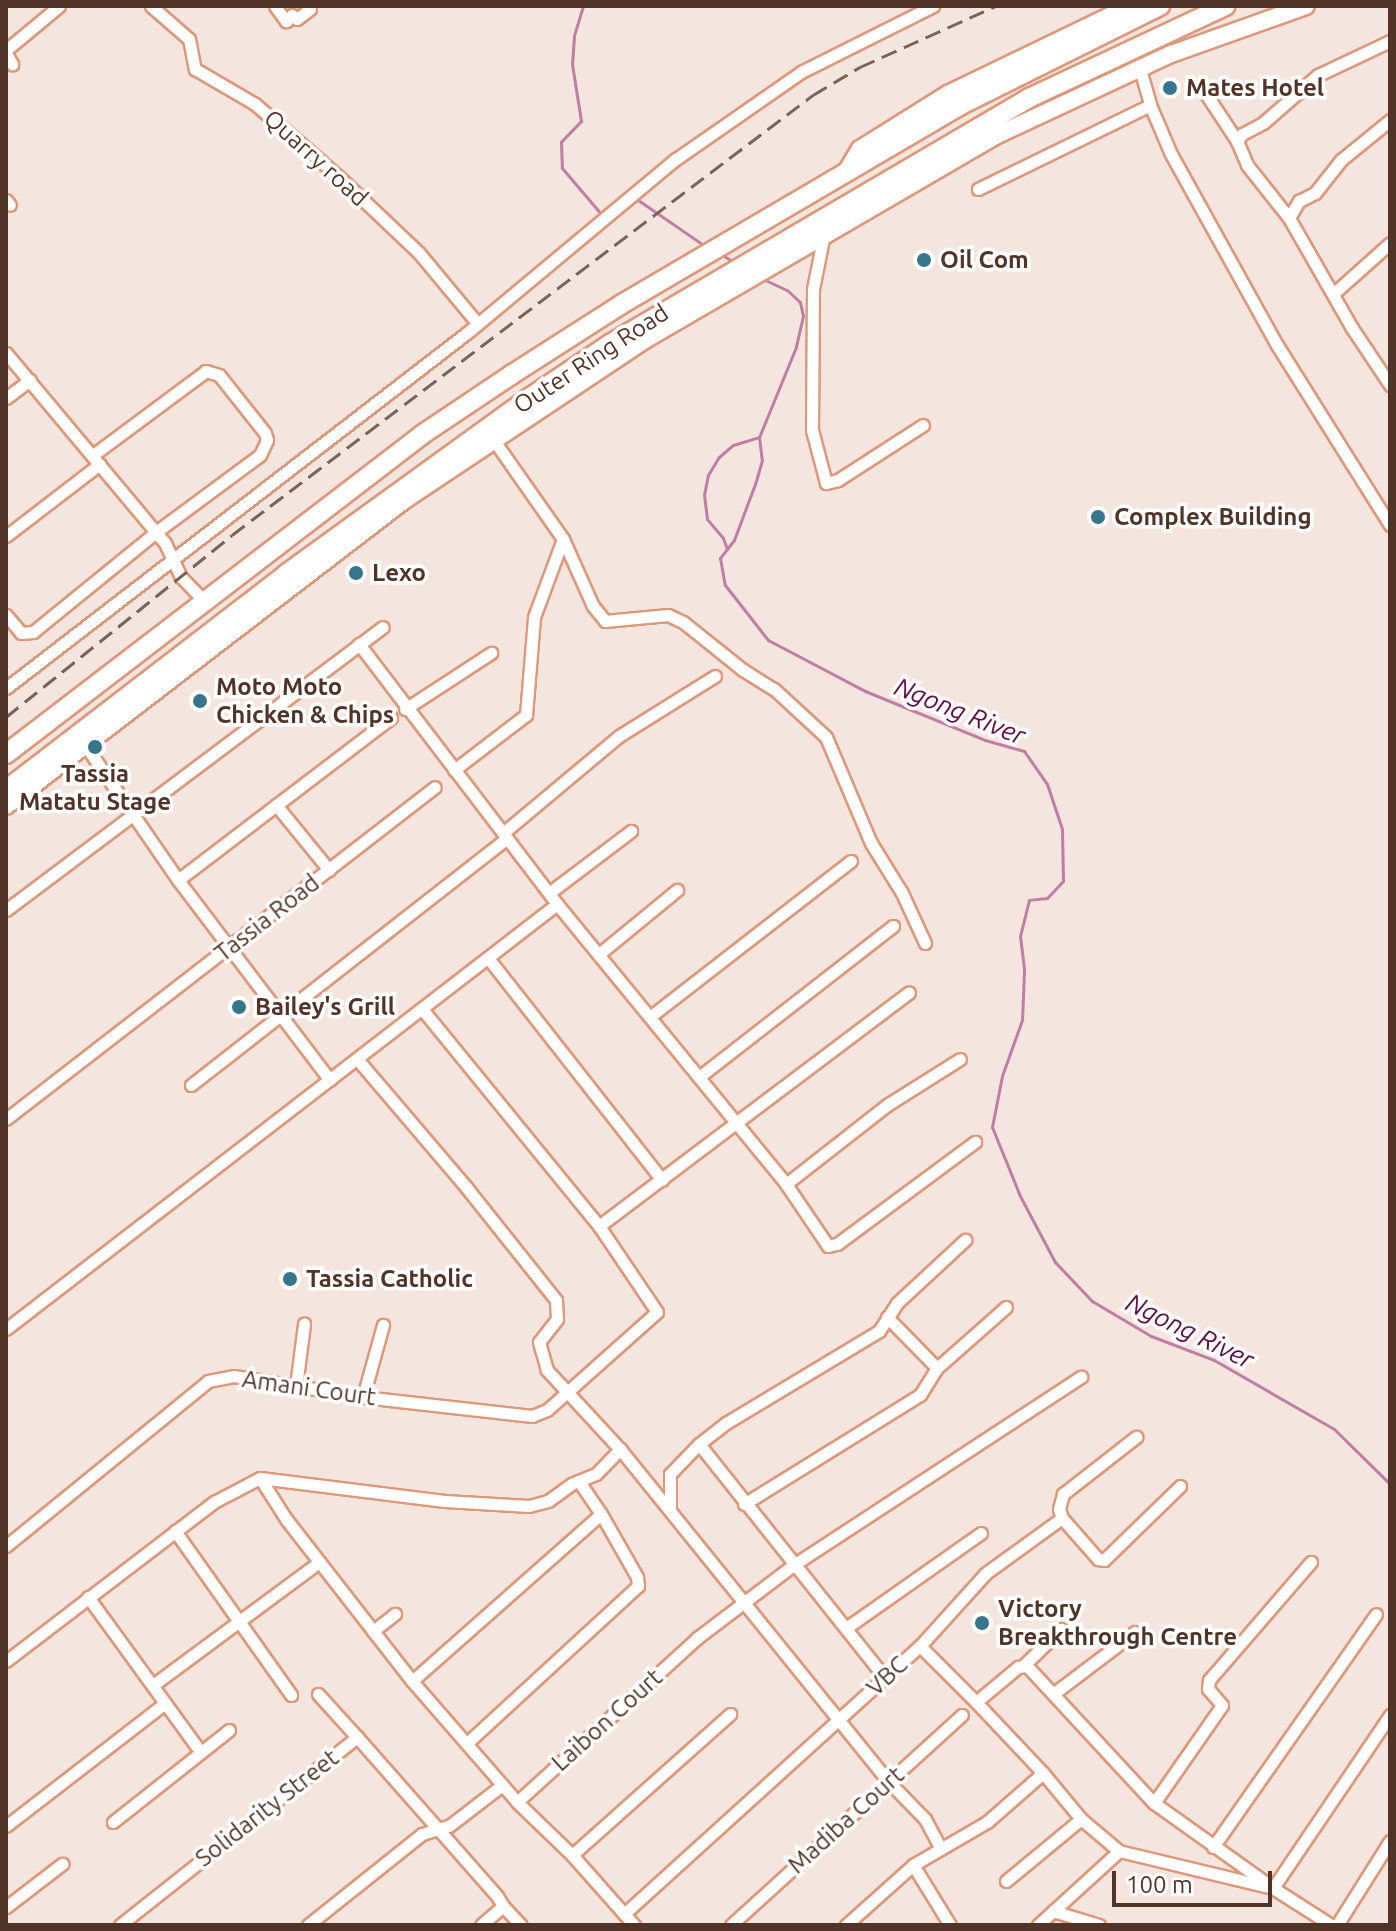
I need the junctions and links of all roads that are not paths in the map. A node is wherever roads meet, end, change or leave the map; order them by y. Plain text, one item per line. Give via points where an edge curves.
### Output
1 (59, 6) edge
2 (151, 6) edge
3 (275, 6) edge
4 (308, 6) edge
5 (933, 6) edge
6 (1130, 6) edge
7 (1160, 6) edge
8 (1225, 6) edge
9 (1306, 6) edge
10 (1390, 41) edge
11 (8, 56) edge
12 (1140, 69) junction
13 (1206, 94) dead end
14 (1150, 105) junction
15 (1390, 120) edge
16 (1237, 141) junction
17 (846, 172) junction
18 (978, 189) dead end
19 (1289, 218) junction
20 (824, 234) junction
21 (797, 241) junction
22 (1390, 243) edge
23 (720, 286) junction
24 (1333, 294) junction
25 (478, 324) junction
26 (610, 344) junction
27 (635, 346) junction
28 (6, 353) edge
29 (30, 380) junction
30 (1390, 385) edge
31 (6, 398) edge
32 (923, 425) dead end
33 (493, 439) junction
34 (96, 460) junction
35 (416, 480) junction
36 (402, 502) junction
37 (1390, 525) edge
38 (156, 532) junction
39 (6, 536) edge
40 (563, 539) junction
41 (175, 556) junction
42 (204, 601) junction
43 (6, 615) edge
44 (383, 627) dead end
45 (359, 644) junction
46 (491, 653) dead end
47 (715, 676) dead end
48 (6, 688) edge
49 (405, 709) junction
50 (391, 718) dead end
51 (85, 745) junction
52 (6, 754) edge
53 (454, 770) junction
54 (435, 787) dead end
55 (6, 790) edge
56 (276, 805) junction
57 (6, 806) edge
58 (133, 814) junction
59 (631, 831) dead end
60 (505, 836) junction
61 (851, 861) dead end
62 (329, 870) junction
63 (178, 880) junction
64 (677, 890) dead end
65 (549, 893) junction
66 (557, 904) junction
67 (6, 910) edge
68 (893, 926) dead end
69 (925, 943) dead end
70 (229, 948) junction
71 (599, 954) junction
72 (488, 958) junction
73 (909, 992) dead end
74 (422, 1009) junction
75 (280, 1015) junction
76 (651, 1016) junction
77 (960, 1059) dead end
78 (358, 1060) junction
79 (699, 1077) junction
80 (330, 1080) junction
81 (191, 1085) dead end
82 (6, 1119) edge
83 (737, 1125) junction
84 (975, 1142) dead end
85 (662, 1180) junction
86 (786, 1184) junction
87 (599, 1226) junction
88 (965, 1240) dead end
89 (1006, 1307) dead end
90 (887, 1317) junction
91 (304, 1324) dead end
92 (383, 1325) dead end
93 (6, 1329) edge
94 (937, 1368) junction
95 (1081, 1377) dead end
96 (296, 1386) junction
97 (564, 1392) junction
98 (363, 1397) junction
99 (1136, 1437) dead end
100 (699, 1444) junction
101 (620, 1449) junction
102 (260, 1478) junction
103 (579, 1481) junction
104 (1180, 1486) dead end
105 (744, 1504) junction
106 (670, 1509) junction
107 (601, 1514) junction
108 (1062, 1518) junction
109 (175, 1531) junction
110 (981, 1533) dead end
111 (6, 1546) edge
112 (319, 1562) junction
113 (1311, 1562) dead end
114 (795, 1564) junction
115 (88, 1597) junction
116 (744, 1606) junction
117 (395, 1614) dead end
118 (1376, 1614) dead end
119 (236, 1623) junction
120 (846, 1628) junction
121 (1061, 1629) dead end
122 (373, 1631) junction
123 (1135, 1632) dead end
124 (920, 1646) junction
125 (6, 1661) edge
126 (1024, 1665) junction
127 (885, 1678) junction
128 (412, 1681) junction
129 (153, 1685) junction
130 (318, 1694) dead end
131 (1053, 1694) junction
132 (291, 1695) dead end
133 (976, 1702) junction
134 (165, 1703) junction
135 (730, 1714) dead end
136 (962, 1715) dead end
137 (1390, 1715) edge
138 (840, 1720) junction
139 (229, 1730) dead end
140 (357, 1737) junction
141 (467, 1743) junction
142 (200, 1751) junction
143 (1043, 1773) junction
144 (888, 1781) junction
145 (502, 1785) junction
146 (517, 1802) junction
147 (1154, 1803) junction
148 (1081, 1819) junction
149 (113, 1822) dead end
150 (6, 1826) edge
151 (436, 1828) junction
152 (1390, 1841) edge
153 (940, 1847) junction
154 (1213, 1847) junction
155 (1119, 1851) junction
156 (572, 1855) junction
157 (62, 1864) dead end
158 (913, 1865) junction
159 (1006, 1881) dead end
160 (1273, 1888) junction
161 (503, 1906) junction
162 (6, 1907) edge
163 (1053, 1911) junction
164 (624, 1914) junction
165 (120, 1925) edge
166 (308, 1925) edge
167 (481, 1925) edge
168 (521, 1925) edge
169 (634, 1925) edge
170 (731, 1925) edge
171 (846, 1925) edge
172 (950, 1925) edge
173 (1038, 1925) edge
174 (1099, 1925) edge
175 (1334, 1925) edge

1 - 11 street
2 - 25 street, Quarry road via 189,39 195,69 255,104 339,177 419,253
3 - 4 street via 286,21 292,15 297,19
5 - 25 street via 811,66 676,159
6 - 17 main road, Outer Ring Road via 948,94 860,149
7 - 17 main road, Outer Ring Road via 1032,67
8 - 21 main road, Outer Ring Road via 1029,98
9 - 12 main road
10 - 16 street via 1318,75
12 - 14 street
12 - 20 main road via 997,135
13 - 16 street
14 - 18 street
14 - 37 street via 1171,154 1277,345
15 - 19 street via 1341,160
16 - 19 street via 1247,165
17 - 42 main road, Outer Ring Road via 688,265 423,434
19 - 24 street
20 - 21 main road
20 - 32 street via 813,289 812,430 826,483
21 - 23 main road, Outer Ring Road
22 - 24 street
23 - 26 main road, Outer Ring Road
23 - 27 main road
24 - 30 street
25 - 41 street
26 - 27 main road
26 - 35 main road, Outer Ring Road
27 - 33 main road
28 - 29 street
29 - 31 street
29 - 34 street
33 - 36 main road
33 - 40 street
34 - 38 street
34 - 38 street via 200,373 219,375 265,433 266,446
34 - 39 street
35 - 36 main road
35 - 55 main road, Outer Ring Road
36 - 51 main road
38 - 41 street
38 - 43 street via 33,632 21,633
40 - 53 street via 534,617 526,715
40 - 69 street via 605,621 668,615 683,622 809,718 826,737 871,843
41 - 42 street via 181,577
41 - 48 street
42 - 52 main road, Outer Ring Road
44 - 45 street
45 - 49 street
45 - 58 street
46 - 49 street
47 - 60 street via 619,736
49 - 53 street
50 - 56 street
51 - 57 main road
51 - 58 street
53 - 60 street
54 - 62 street, Tassia Road
56 - 62 street
56 - 63 street
58 - 63 street
58 - 67 street
59 - 65 street
60 - 65 street
60 - 75 street
61 - 76 street
62 - 70 street, Tassia Road
63 - 70 street
64 - 71 street
65 - 66 street
66 - 71 street
66 - 72 street
68 - 79 street
70 - 75 street
70 - 82 street, Tassia Road
71 - 76 street
72 - 74 street
72 - 85 street
73 - 83 street
74 - 78 street
74 - 87 street
75 - 80 street
75 - 81 street
76 - 79 street
77 - 86 street via 887,1105
78 - 80 street
78 - 97 street via 556,1300 557,1319 542,1334 539,1348
79 - 83 street
80 - 93 street
83 - 85 street
83 - 86 street
84 - 86 street via 831,1247
85 - 87 street
87 - 97 street, Amani Court via 657,1312
88 - 90 street
89 - 94 street
90 - 94 street
90 - 100 street via 879,1331
91 - 96 street
92 - 98 street
94 - 105 street via 920,1395
95 - 114 street, Laibon Court
96 - 98 street, Amani Court
96 - 111 street, Amani Court via 234,1376 208,1381
97 - 98 street, Amani Court via 547,1410 524,1417
97 - 101 street
99 - 108 street via 1063,1494
100 - 105 street
100 - 106 street via 670,1474
101 - 103 street via 605,1467
101 - 106 street
102 - 103 street via 529,1506 548,1501
102 - 109 street
102 - 112 street
103 - 107 street
104 - 108 street via 1104,1560
105 - 114 street
106 - 116 street
107 - 128 street
107 - 141 street via 638,1586
108 - 124 street, VBC via 986,1573
109 - 115 street
109 - 119 street
110 - 120 street
112 - 119 street
112 - 122 street
113 - 147 street via 1209,1680 1208,1689 1222,1705
114 - 116 street, Laibon Court
114 - 120 street
115 - 125 street
115 - 129 street
116 - 138 street
116 - 146 street, Laibon Court via 697,1638
117 - 122 street
118 - 154 street
119 - 129 street
119 - 132 street
120 - 127 street
121 - 126 street
122 - 128 street
123 - 131 street
124 - 127 street, VBC
124 - 133 street
126 - 131 street
126 - 133 street
127 - 138 street, VBC
128 - 141 street
129 - 134 street
130 - 140 street
131 - 147 street
133 - 143 street
134 - 142 street
134 - 150 street
135 - 156 street
136 - 144 street, Madiba Court
137 - 160 street
138 - 144 street
138 - 164 street, VBC
139 - 142 street
140 - 151 street, Solidarity Street
140 - 165 street, Solidarity Street
141 - 145 street
142 - 149 street
143 - 148 street
143 - 153 street via 987,1822
144 - 153 street via 925,1819
144 - 170 street, Madiba Court
145 - 146 street
145 - 151 street via 449,1826
146 - 156 street
147 - 154 street
148 - 155 street
148 - 159 street
151 - 161 street, Solidarity Street
151 - 166 street
152 - 175 street
153 - 158 street
154 - 160 street
155 - 160 street
155 - 163 street
156 - 164 street
157 - 162 street
158 - 171 street
158 - 172 street
160 - 175 street
161 - 167 street
161 - 168 street, Solidarity Street
163 - 173 street
163 - 174 street
164 - 169 street

